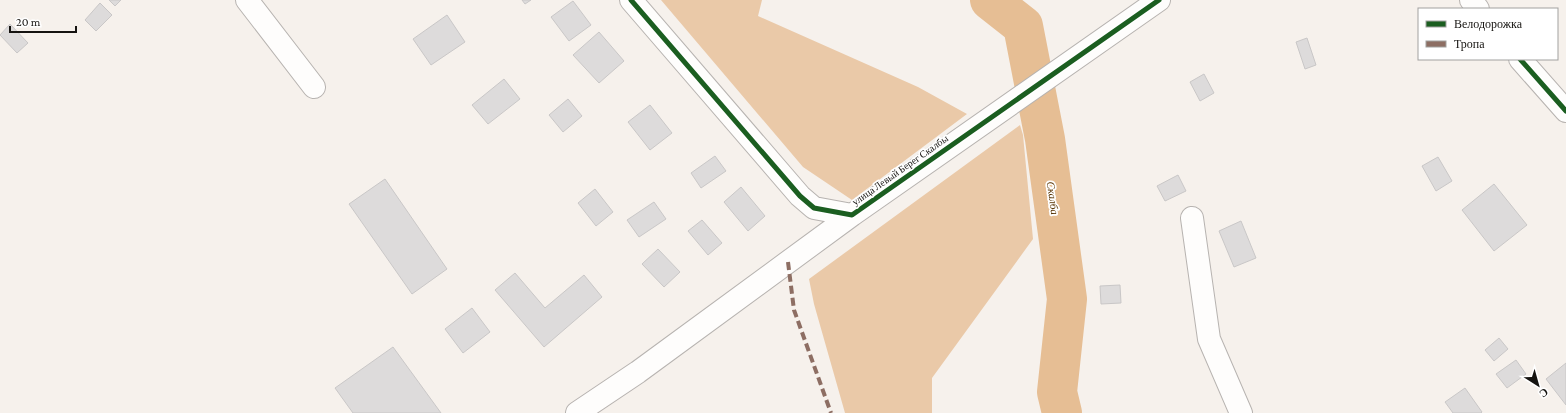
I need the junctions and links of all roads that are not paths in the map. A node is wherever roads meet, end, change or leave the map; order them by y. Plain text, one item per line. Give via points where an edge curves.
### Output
1 (247, 0) edge
2 (631, 0) edge
3 (1159, 0) edge
4 (1471, 0) edge
5 (1477, 8) edge
6 (1521, 60) edge
7 (314, 87) dead end
8 (1566, 111) edge
9 (852, 215) junction
10 (1192, 218) dead end
11 (577, 413) edge
12 (1241, 413) edge

1 - 7 street
2 - 9 street, улица Левый Берег Скалбы via 800,196 814,208
3 - 9 street, улица Левый Берег Скалбы
4 - 5 street
6 - 8 street
9 - 11 street via 638,372
10 - 12 street via 1209,339

